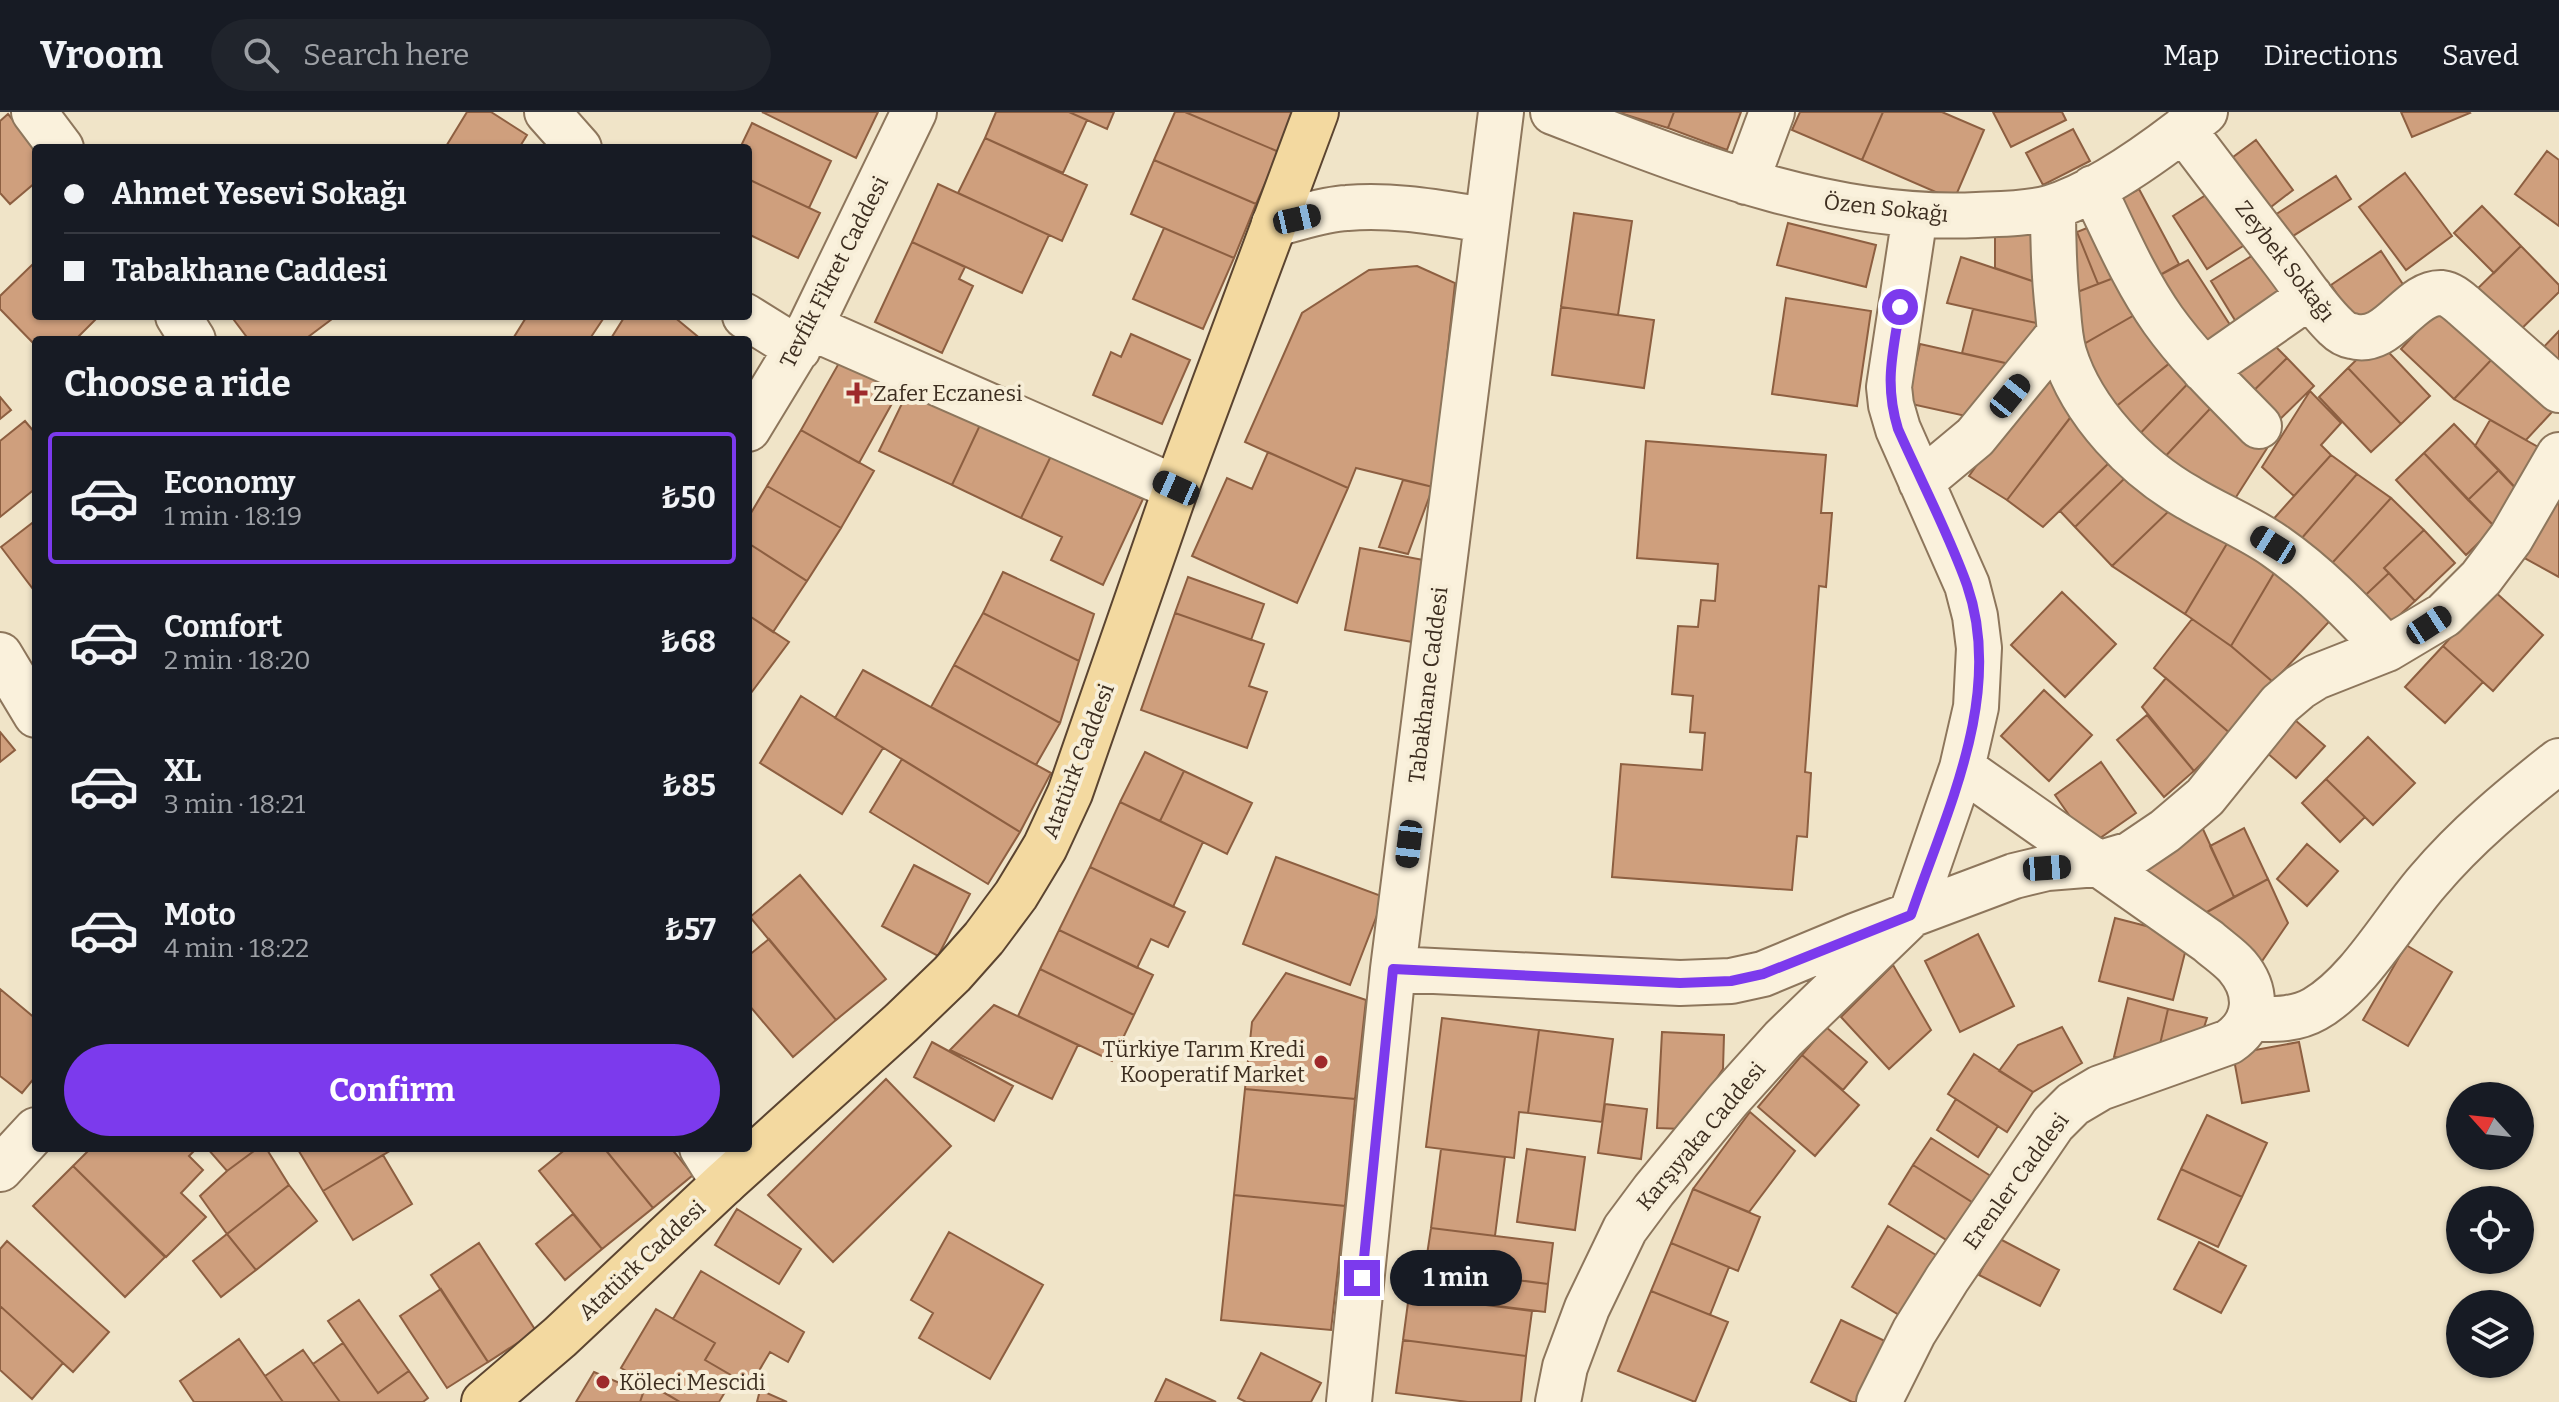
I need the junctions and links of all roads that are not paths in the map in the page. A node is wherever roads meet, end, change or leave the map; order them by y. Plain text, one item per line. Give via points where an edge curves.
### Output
1 (34, 112) edge
2 (547, 112) edge
3 (914, 112) edge
4 (1316, 112) edge
5 (1501, 112) edge
6 (1553, 112) edge
7 (1772, 112) edge
8 (2178, 123) edge
9 (58, 144) edge
10 (575, 144) edge
11 (1746, 182) junction
12 (2093, 188) junction
13 (2053, 207) junction
14 (1915, 215) junction
15 (1486, 220) junction
16 (1274, 224) junction
17 (2310, 296) junction
18 (752, 319) edge
19 (2060, 333) junction
20 (804, 338) junction
21 (2204, 370) junction
22 (2559, 390) edge
23 (752, 422) edge
24 (2259, 426) dead end
25 (2559, 455) edge
26 (1921, 482) junction
27 (1176, 488) junction
28 (2387, 649) junction
29 (0, 655) edge
30 (32, 708) edge
31 (2559, 761) edge
32 (1962, 768) junction
33 (2097, 864) junction
34 (1911, 915) junction
35 (1393, 969) junction
36 (2249, 1019) junction
37 (32, 1134) edge
38 (752, 1134) edge
39 (729, 1152) edge
40 (713, 1165) edge
41 (0, 1169) edge
42 (492, 1401) edge
43 (1349, 1402) edge
44 (1558, 1402) edge
45 (1879, 1402) edge

1 - 9 street
2 - 10 street
3 - 20 street, Tevfik Fikret Caddesi
4 - 16 main road, Atatürk Caddesi
5 - 15 street, Tabakhane Caddesi
6 - 11 street, Özen Sokağı
7 - 11 street
8 - 12 street, Özen Sokağı
8 - 17 street, Zeybek Sokağı
11 - 14 street, Özen Sokağı via 1815,200
12 - 13 street, Özen Sokağı
12 - 21 street via 2144,291
13 - 14 street, Özen Sokağı
13 - 19 street
14 - 26 street via 1889,387 1898,429
15 - 16 street via 1375,207 1344,208
15 - 35 street, Tabakhane Caddesi
16 - 27 main road, Atatürk Caddesi
17 - 21 street
17 - 22 street, Zeybek Sokağı via 2335,327 2356,338 2385,329 2431,295 2452,296
18 - 20 street
19 - 26 street via 1975,437
19 - 28 street via 2071,372 2121,446 2176,490 2295,561
20 - 23 street, Tevfik Fikret Caddesi
20 - 27 street
21 - 24 street
25 - 28 street via 2481,578 2444,615
26 - 32 street via 1967,585 1975,616 1979,677
27 - 38 main road, Atatürk Caddesi via 1070,793 1016,895 952,974
28 - 33 street via 2300,687 2280,704 2205,797 2131,854
29 - 30 street
31 - 36 street via 2458,847 2336,994 2288,1019
32 - 33 street
32 - 34 street
33 - 34 street via 2014,876
33 - 36 street via 2237,966 2249,984
34 - 35 street via 1763,974 1731,981
34 - 44 street, Karşıyaka Caddesi via 1783,1039 1625,1229 1587,1308
35 - 43 street, Tabakhane Caddesi
36 - 45 street, Erenler Caddesi via 2229,1042 2100,1088 2053,1124 1930,1305
37 - 41 street
39 - 40 main road, Atatürk Caddesi
40 - 42 main road, Atatürk Caddesi via 560,1337

